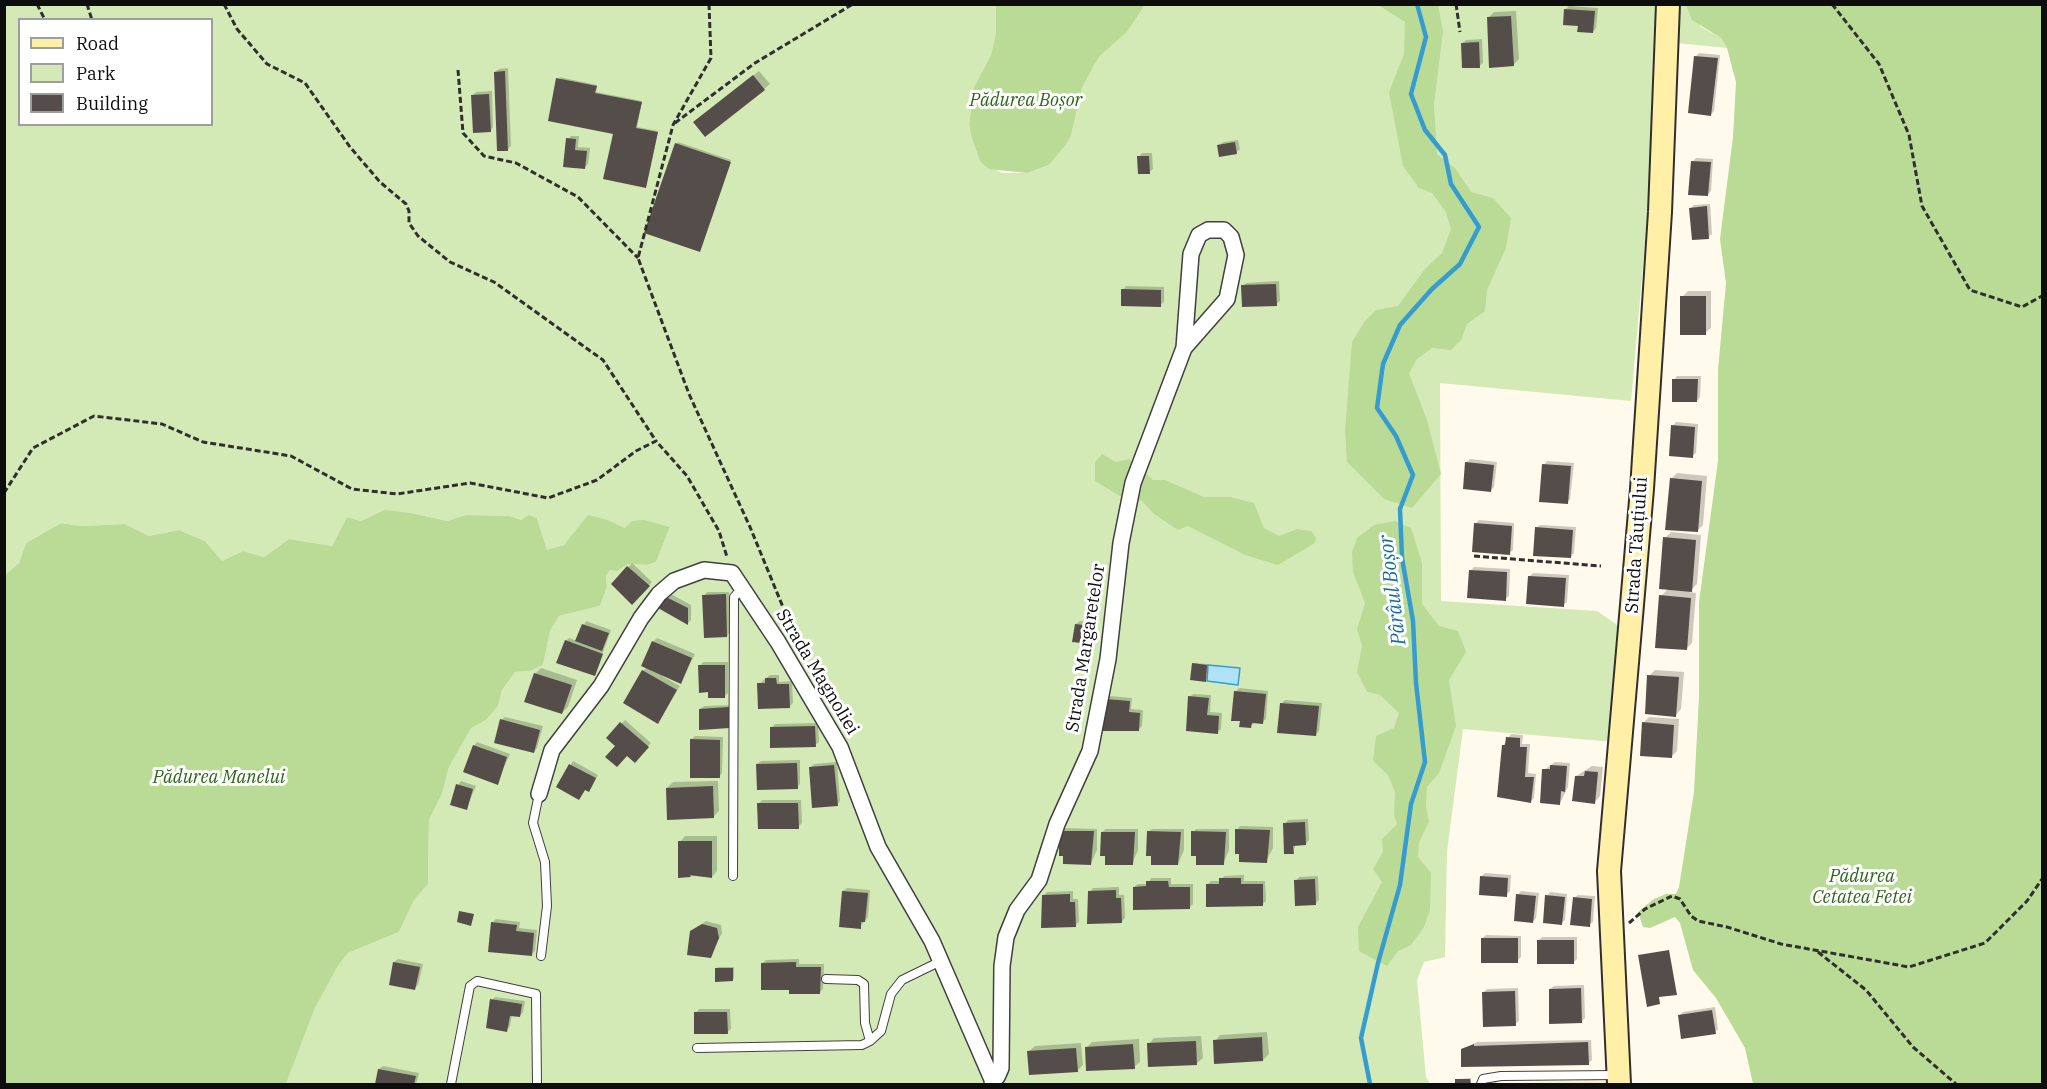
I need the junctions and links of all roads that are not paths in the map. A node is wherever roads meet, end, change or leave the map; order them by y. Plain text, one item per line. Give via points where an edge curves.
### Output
1 (1668, 4) edge
2 (1184, 348) junction
3 (742, 588) junction
4 (539, 794) joint
5 (733, 876) dead end
6 (541, 956) dead end
7 (941, 961) junction
8 (826, 979) dead end
9 (870, 1041) junction
10 (697, 1048) dead end
11 (1618, 1080) edge
12 (993, 1083) edge
13 (451, 1084) edge
14 (537, 1084) edge
15 (1481, 1084) edge

1 - 11 main road, Strada Tăuțiului via 1660,212 1642,489 1609,871
2 - 2 street, Strada Margaretelor via 1191,254 1199,235 1208,230 1224,231 1231,237 1236,255 1227,298
2 - 12 street, Strada Margaretelor via 1133,483 1121,543 1108,659 1090,751 1057,824 1038,880 1017,910 1006,937 1001,1068
3 - 4 street, Strada Magnoliei via 732,573 704,570 674,580 659,594 601,686 552,750
3 - 5 lane via 734,597
3 - 7 street, Strada Magnoliei via 840,747 878,847
4 - 6 lane via 533,823 545,862 547,906
7 - 9 lane via 902,980 891,994 881,1031
7 - 12 street, Strada Magnoliei
8 - 9 lane via 858,980 864,984 865,1023
9 - 10 lane via 861,1045
11 - 15 lane via 1502,1076 1482,1079
13 - 14 lane via 470,986 477,981 536,994

